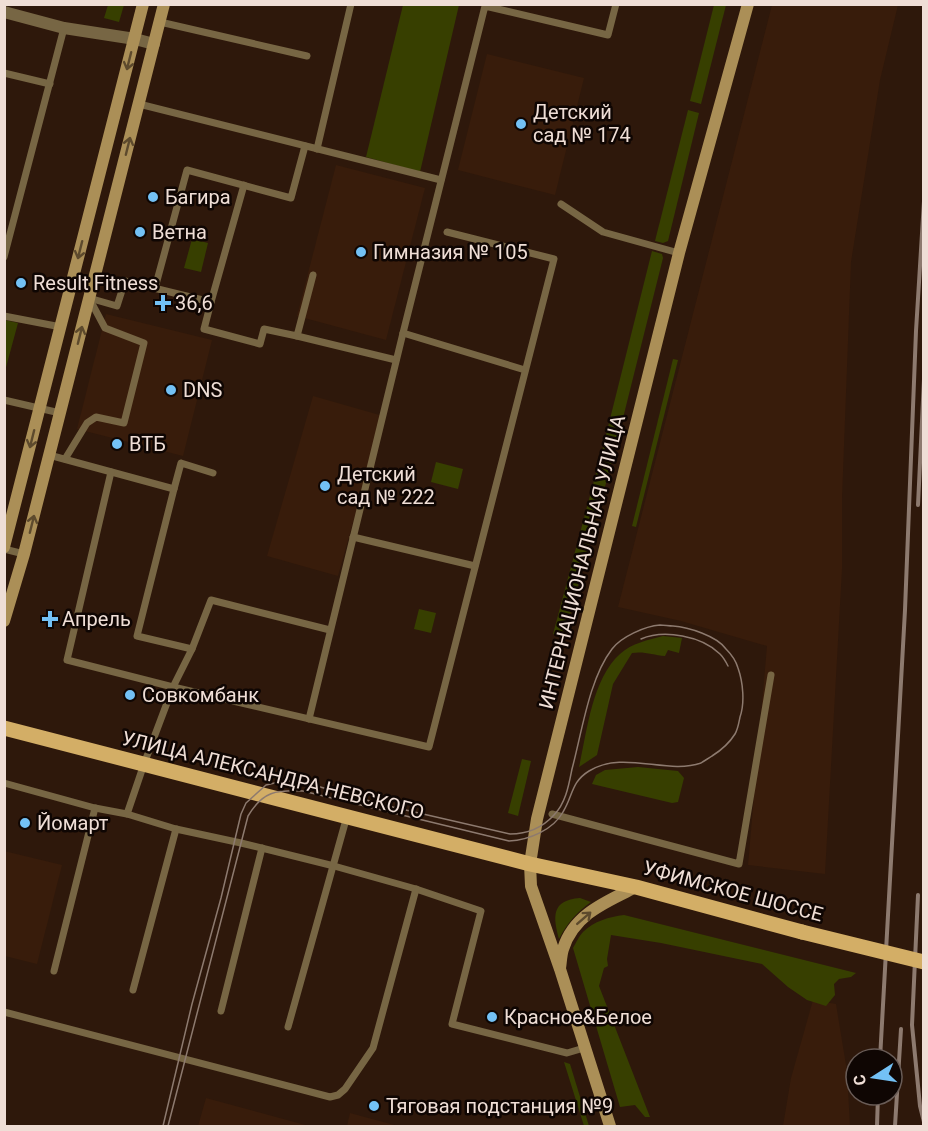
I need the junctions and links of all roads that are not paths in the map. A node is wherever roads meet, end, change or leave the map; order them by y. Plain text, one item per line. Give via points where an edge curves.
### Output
1 (143, 4) edge
2 (164, 4) edge
3 (351, 4) edge
4 (616, 4) edge
5 (748, 4) edge
6 (4, 12) edge
7 (160, 22) junction
8 (64, 28) junction
9 (135, 39) junction
10 (154, 44) junction
11 (307, 56) dead end
12 (4, 73) edge
13 (50, 84) junction
14 (139, 104) junction
15 (305, 146) junction
16 (317, 149) junction
17 (441, 180) junction
18 (244, 185) junction
19 (561, 204) dead end
20 (447, 232) dead end
21 (679, 253) junction
22 (5, 255) edge
23 (313, 275) dead end
24 (155, 288) junction
25 (89, 298) junction
26 (211, 302) junction
27 (4, 316) edge
28 (61, 327) junction
29 (403, 333) junction
30 (297, 336) junction
31 (396, 360) junction
32 (525, 370) junction
33 (4, 400) edge
34 (40, 408) junction
35 (60, 412) junction
36 (49, 455) junction
37 (65, 459) junction
38 (111, 472) junction
39 (213, 473) dead end
40 (174, 489) junction
41 (353, 537) junction
42 (4, 548) edge
43 (24, 554) junction
44 (475, 566) junction
45 (4, 621) edge
46 (330, 630) junction
47 (192, 649) junction
48 (771, 675) dead end
49 (172, 687) junction
50 (309, 719) junction
51 (4, 728) edge
52 (144, 764) junction
53 (4, 783) edge
54 (95, 808) junction
55 (127, 814) junction
56 (552, 814) dead end
57 (347, 816) junction
58 (177, 829) junction
59 (262, 848) junction
60 (530, 864) junction
61 (334, 866) junction
62 (636, 887) junction
63 (417, 889) junction
64 (924, 962) edge
65 (560, 969) junction
66 (54, 971) dead end
67 (133, 990) dead end
68 (221, 1011) dead end
69 (4, 1012) edge
70 (288, 1027) dead end
71 (584, 1048) junction
72 (609, 1126) edge

1 - 9 main road
2 - 7 main road
3 - 16 lane
4 - 17 lane via 608,34 485,6
5 - 21 main road, ИНТЕРНАЦИОНАЛЬНАЯ УЛИЦА
6 - 8 street
7 - 10 main road
7 - 11 lane
8 - 9 street
8 - 13 lane
9 - 10 street
9 -> 28 main road
10 - 14 main road
12 - 13 lane
13 - 22 lane
14 - 15 lane
25 -> 14 main road
15 - 16 lane
15 - 18 lane via 291,198
16 - 17 lane
17 - 29 lane
18 - 24 lane via 187,170
18 - 26 lane
19 - 21 lane via 603,232
20 - 32 lane via 554,259
21 - 60 main road, ИНТЕРНАЦИОНАЛЬНАЯ УЛИЦА via 537,819
23 - 30 lane
24 - 25 lane via 125,281 117,306
24 - 26 lane
35 -> 25 main road
25 - 37 lane via 105,328 144,343 123,423 96,417 87,423
26 - 30 lane via 204,329 260,344 264,329
27 - 28 lane
28 - 34 main road
29 - 31 lane
29 - 32 lane
30 - 31 lane
31 - 41 lane
32 - 44 lane
33 - 34 lane
34 - 35 lane
34 -> 42 main road
35 - 36 main road
36 - 37 lane
43 -> 36 main road
37 - 38 lane
38 - 40 lane
38 - 49 lane via 67,660
39 - 40 lane via 181,463
40 - 47 lane via 137,636
41 - 44 lane
41 - 46 lane
42 - 43 lane
43 - 45 main road
44 - 50 lane via 429,747
46 - 47 lane via 212,600
46 - 50 lane
47 - 49 lane
48 - 56 lane via 739,864
49 - 50 lane
49 - 52 lane
51 - 52 main road, УЛИЦА АЛЕКСАНДРА НЕВСКОГО
52 - 55 lane
52 - 57 main road, УЛИЦА АЛЕКСАНДРА НЕВСКОГО
53 - 54 lane
54 - 55 lane
54 - 66 lane
55 - 58 lane
57 - 60 main road, УЛИЦА АЛЕКСАНДРА НЕВСКОГО
57 - 61 lane
58 - 59 lane
58 - 67 lane
59 - 61 lane
59 - 68 lane
60 - 62 main road, УФИМСКОЕ ШОССЕ
60 - 65 main road, ИНТЕРНАЦИОНАЛЬНАЯ УЛИЦА via 531,886
61 - 63 lane
61 - 70 lane
62 - 64 main road, УФИМСКОЕ ШОССЕ, bridge
65 -> 62 main road via 563,950 580,919
63 - 69 lane via 373,1048 338,1095 330,1097
63 - 71 lane via 481,911 452,1024 567,1053
65 - 71 main road, ИНТЕРНАЦИОНАЛЬНАЯ УЛИЦА
71 - 72 main road, ИНТЕРНАЦИОНАЛЬНАЯ УЛИЦА

